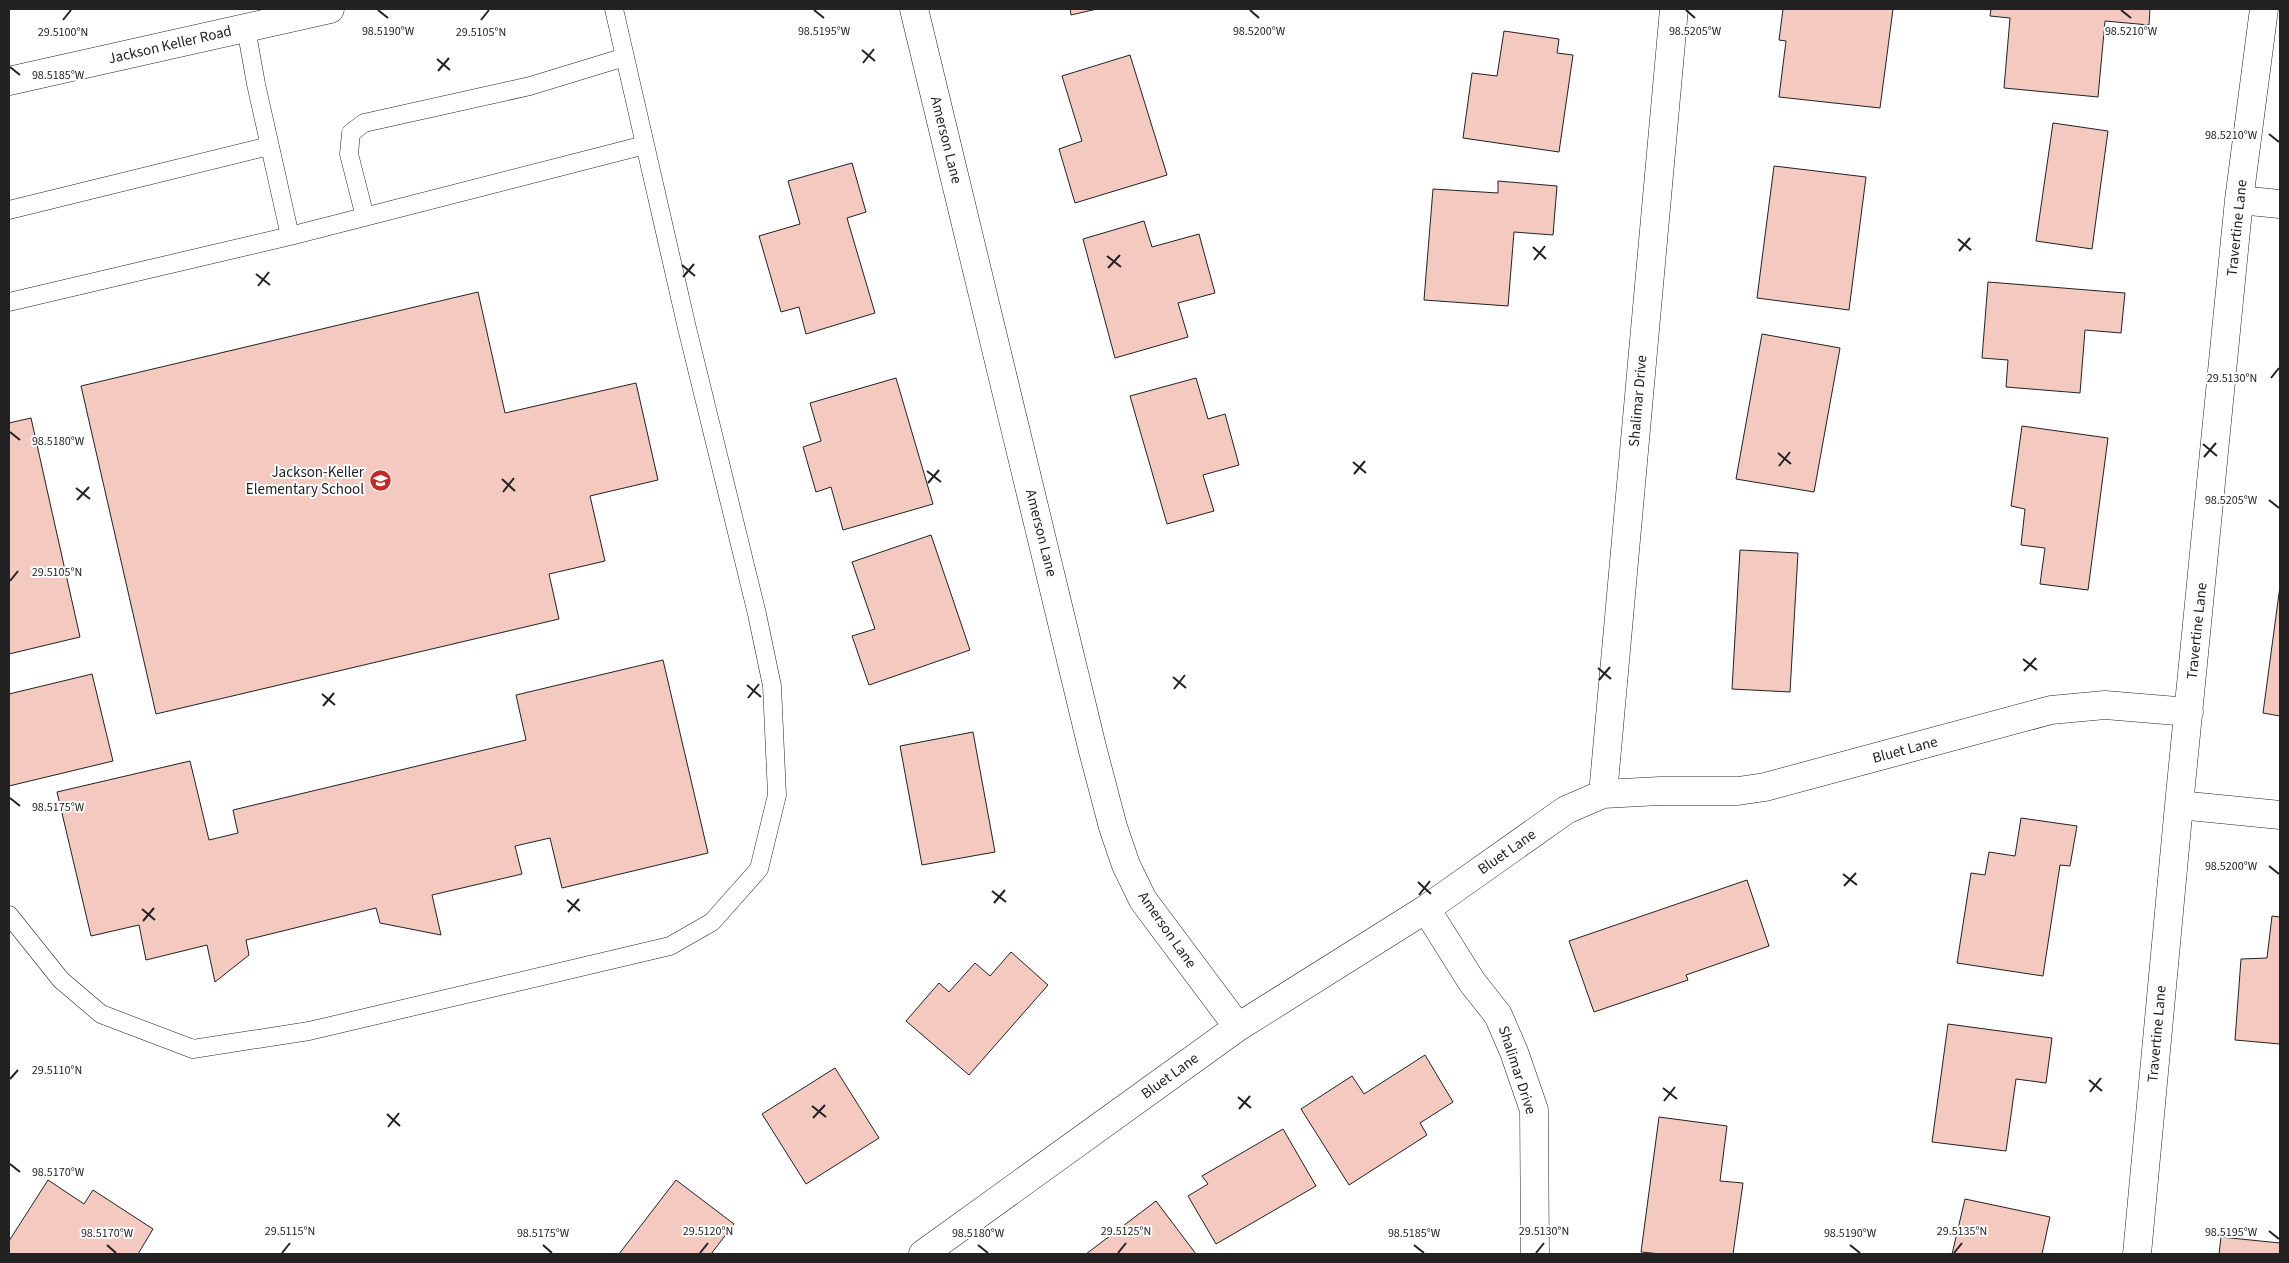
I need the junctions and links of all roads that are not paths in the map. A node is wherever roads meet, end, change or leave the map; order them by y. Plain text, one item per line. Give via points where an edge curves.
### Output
1 (330, 9) edge
2 (614, 9) edge
3 (914, 9) edge
4 (1674, 9) edge
5 (2264, 9) edge
6 (274, 15) edge
7 (246, 28) junction
8 (625, 57) junction
9 (9, 81) edge
10 (645, 145) junction
11 (269, 146) junction
12 (2239, 200) junction
13 (2280, 204) edge
14 (9, 210) edge
15 (365, 217) junction
16 (290, 236) junction
17 (9, 302) edge
18 (2189, 712) junction
19 (1603, 794) junction
20 (2179, 806) junction
21 (2280, 815) edge
22 (1426, 909) junction
23 (9, 915) edge
24 (1238, 1027) junction
25 (923, 1254) edge
26 (1534, 1254) edge
27 (2136, 1254) edge

1 - 6 street, Jackson Keller Road
2 - 8 lane
3 - 24 street, Amerson Lane via 1113,827 1143,900
4 - 19 street, Shalimar Drive
5 - 12 street, Travertine Lane
6 - 7 street, Jackson Keller Road
7 - 9 street, Jackson Keller Road
7 - 11 lane
8 - 10 lane
8 - 15 lane via 530,86 364,123 351,133 349,154
10 - 15 lane
10 - 23 lane via 772,686 777,795 759,869 712,922 670,946 309,1031 193,1049 101,1014 61,980
11 - 14 lane
11 - 16 lane
12 - 13 street
12 - 18 street, Travertine Lane
15 - 16 lane
16 - 17 lane
18 - 19 street, Bluet Lane via 2106,705 2051,710 1765,787 1738,791
18 - 20 street, Travertine Lane
19 - 22 street, Bluet Lane via 1566,810
20 - 21 street
20 - 27 street, Travertine Lane
22 - 24 street, Bluet Lane
22 - 26 street, Shalimar Drive via 1472,982 1498,1015 1534,1110
24 - 25 street, Bluet Lane

